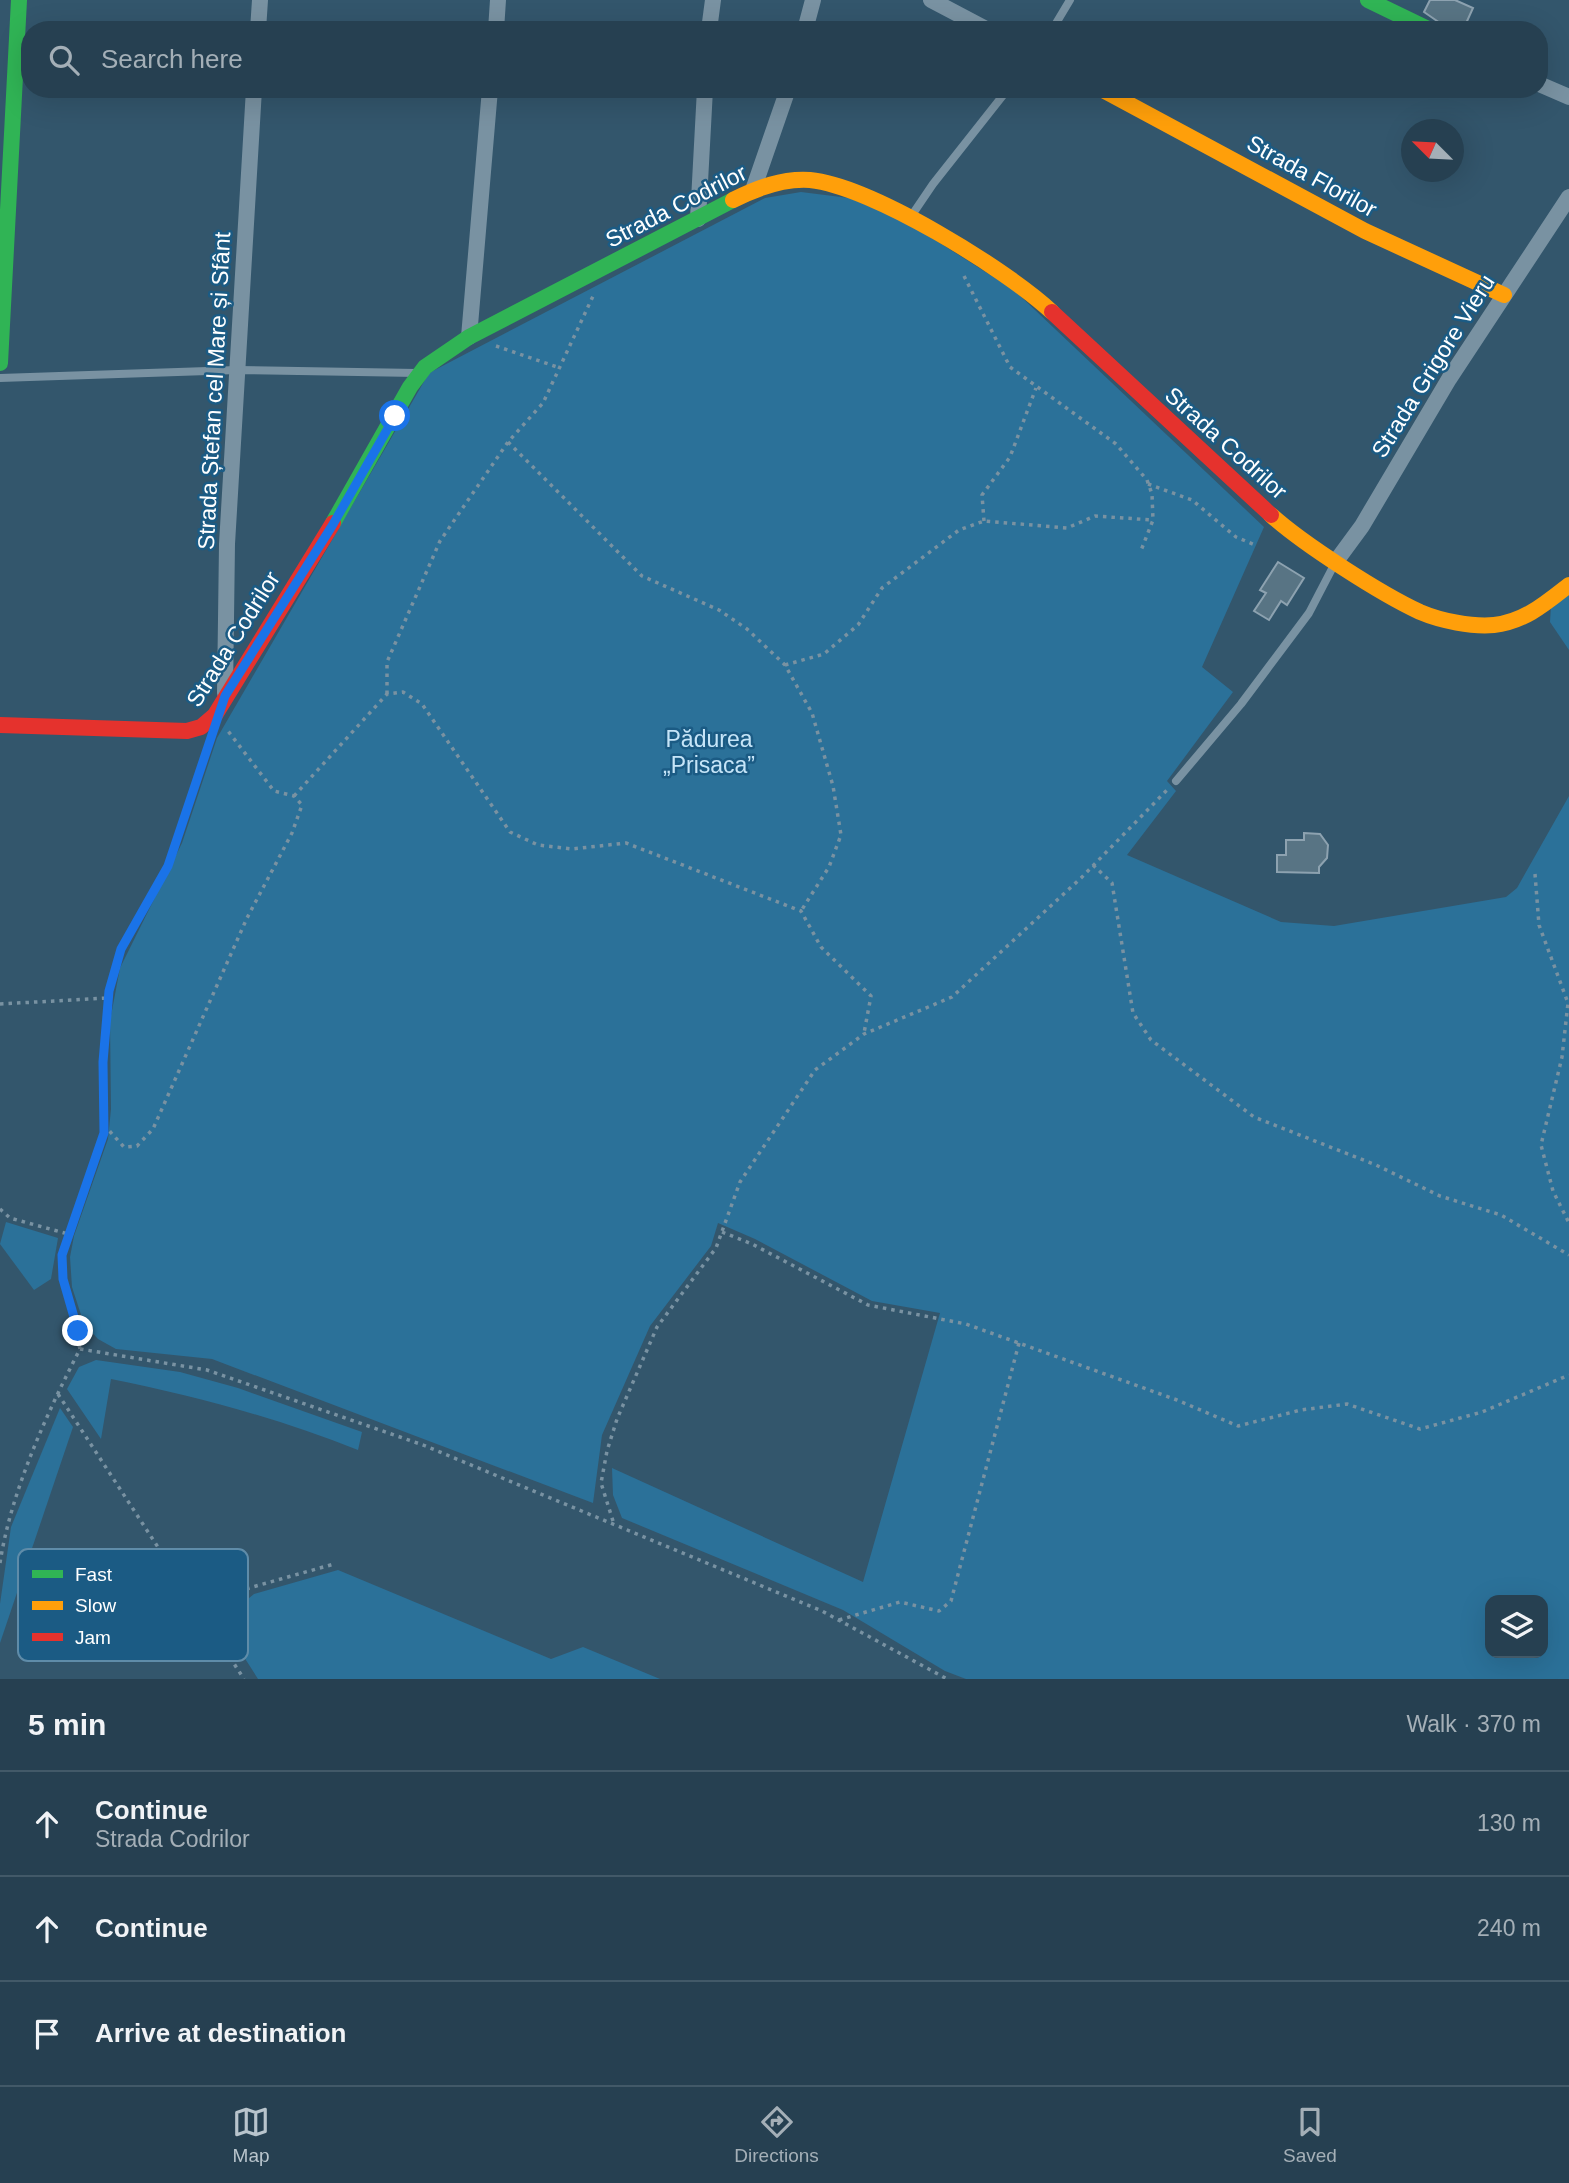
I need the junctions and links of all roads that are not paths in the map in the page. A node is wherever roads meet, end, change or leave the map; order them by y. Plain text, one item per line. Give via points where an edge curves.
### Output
1 (19, 0) edge
2 (260, 0) edge
3 (498, 0) edge
4 (713, 0) edge
5 (813, 0) edge
6 (931, 0) edge
7 (1070, 0) edge
8 (1368, 0) edge
9 (259, 21) edge
10 (497, 21) edge
11 (710, 21) edge
12 (807, 21) edge
13 (971, 21) edge
14 (1057, 21) edge
15 (1411, 21) edge
16 (1548, 88) edge
17 (1569, 97) edge
18 (253, 98) edge
19 (489, 98) edge
20 (705, 98) edge
21 (785, 98) edge
22 (1002, 98) edge
23 (1118, 98) edge
24 (754, 190) junction
25 (1569, 197) edge
26 (911, 217) junction
27 (698, 219) junction
28 (1504, 295) junction
29 (469, 337) junction
30 (0, 363) edge
31 (237, 370) junction
32 (420, 373) junction
33 (0, 378) edge
34 (1336, 560) junction
35 (1569, 585) edge
36 (225, 696) junction
37 (0, 725) edge
38 (1177, 781) road end

1 - 30 street
2 - 9 street
3 - 10 street
4 - 11 street
5 - 12 street
6 - 13 street
7 - 14 lane
8 - 15 street
16 - 17 street
18 - 31 street, Strada Ștefan cel Mare și Sfânt
19 - 29 street
20 - 27 street
21 - 24 street
22 - 26 lane
23 - 28 street, Strada Florilor via 1365,231
24 - 26 street, Strada Codrilor via 790,181 833,184
24 - 27 street, Strada Codrilor
25 - 28 street, Strada Grigore Vieru
26 - 34 street, Strada Codrilor via 1031,294 1278,521
27 - 29 street, Strada Codrilor
28 - 34 street, Strada Grigore Vieru via 1362,526
29 - 32 street, Strada Codrilor
31 - 32 lane
31 - 33 lane
31 - 36 street, Strada Ștefan cel Mare și Sfânt via 227,544
32 - 36 street, Strada Codrilor via 332,526
34 - 35 street, Strada Codrilor via 1421,612 1472,625 1515,621
34 - 38 lane via 1309,613
36 - 37 street, Strada Codrilor via 215,719 202,729 187,731

